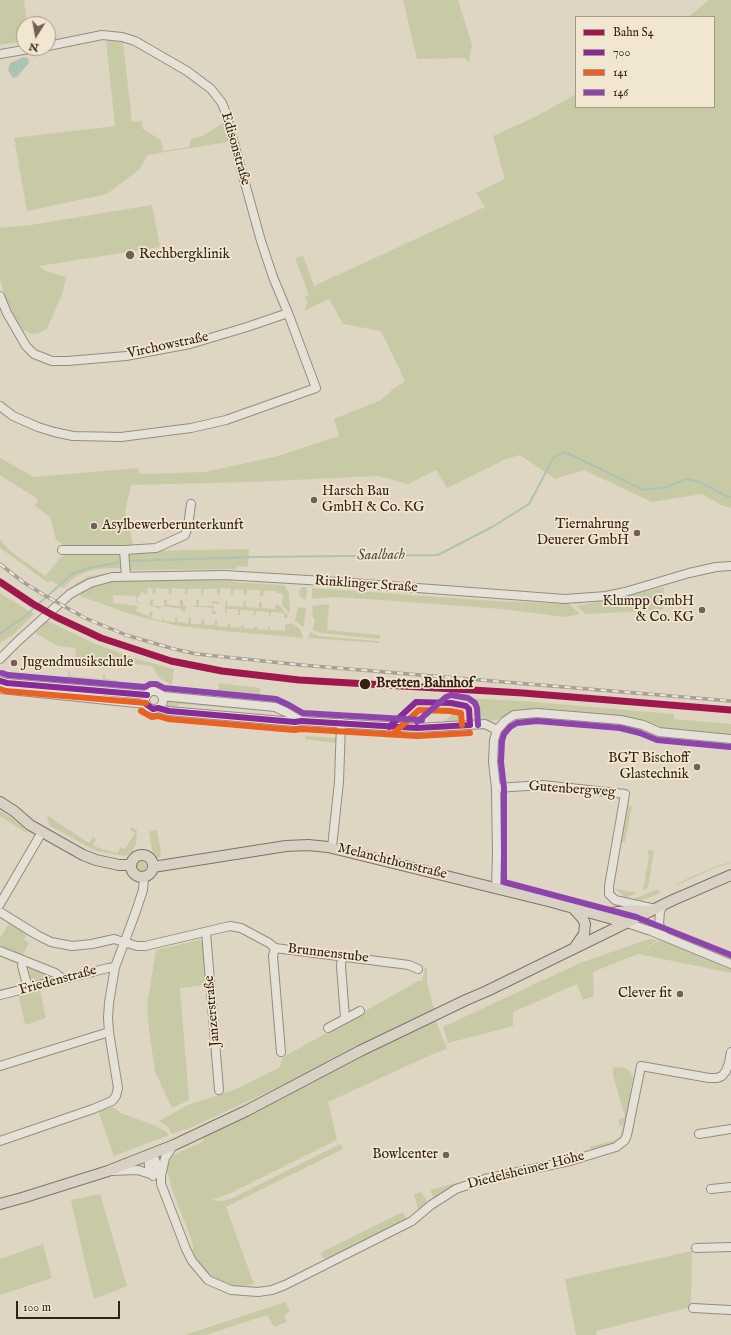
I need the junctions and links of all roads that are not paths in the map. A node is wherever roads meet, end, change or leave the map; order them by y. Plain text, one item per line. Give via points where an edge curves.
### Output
1 (56, 45) edge
2 (16, 51) edge
3 (0, 54) edge
4 (0, 296) edge
5 (288, 313) junction
6 (0, 406) edge
7 (191, 504) dead end
8 (62, 550) dead end
9 (124, 552) junction
10 (731, 566) edge
11 (126, 572) junction
12 (18, 641) junction
13 (0, 652) edge
14 (0, 659) edge
15 (0, 681) edge
16 (0, 690) edge
17 (162, 696) junction
18 (147, 700) junction
19 (158, 708) junction
20 (275, 708) junction
21 (272, 720) junction
22 (301, 721) junction
23 (341, 723) junction
24 (497, 730) junction
25 (731, 739) edge
26 (496, 788) junction
27 (0, 802) edge
28 (42, 832) junction
29 (332, 847) junction
30 (130, 865) junction
31 (153, 867) junction
32 (731, 875) edge
33 (144, 877) junction
34 (496, 888) junction
35 (0, 904) edge
36 (574, 908) junction
37 (656, 909) junction
38 (0, 912) edge
39 (600, 915) junction
40 (627, 923) junction
41 (206, 932) junction
42 (664, 936) junction
43 (125, 942) junction
44 (275, 948) junction
45 (574, 949) junction
46 (0, 951) edge
47 (342, 956) junction
48 (23, 962) junction
49 (731, 964) edge
50 (116, 967) junction
51 (418, 969) dead end
52 (63, 979) junction
53 (28, 988) junction
54 (0, 996) edge
55 (360, 1011) dead end
56 (345, 1018) junction
57 (328, 1028) dead end
58 (109, 1032) junction
59 (281, 1052) dead end
60 (731, 1052) edge
61 (0, 1066) edge
62 (219, 1090) dead end
63 (731, 1129) edge
64 (699, 1134) dead end
65 (0, 1141) edge
66 (173, 1146) junction
67 (150, 1155) junction
68 (108, 1170) junction
69 (158, 1178) junction
70 (731, 1187) edge
71 (711, 1189) dead end
72 (0, 1204) edge
73 (731, 1247) edge
74 (696, 1248) dead end
75 (694, 1308) dead end
76 (731, 1310) edge

1 - 5 street, Edisonstraße via 102,36 122,37 136,41 211,88 227,115 261,241
2 - 3 street
4 - 5 street, Virchowstraße via 7,314 26,346 34,354 52,361 126,356 190,344
5 - 6 street via 316,388 226,420 190,428 121,437 73,436 38,427 13,416
7 - 9 street via 185,535 156,548
8 - 9 street
9 - 11 street
10 - 11 street, Rinklinger Straße via 689,573 606,596 565,599 229,575
11 - 12 street, Rinklinger Straße via 101,579 70,594
12 - 13 street, Rinklinger Straße
12 - 14 street, Rinklinger Straße
15 - 18 street
16 - 18 street
17 - 18 street via 155,692
17 - 19 street via 162,704
17 - 20 street
18 - 19 street via 153,709
19 - 21 street
20 - 21 street via 277,713
20 - 22 street
21 - 22 street
22 - 23 street
23 - 24 street via 417,728 485,724
23 - 29 street via 339,782
24 - 25 street via 514,715 538,713 621,720 659,732
24 - 26 street via 494,740
26 - 34 street
26 - 37 street, Gutenbergweg via 543,785 625,794 609,894 615,900
27 - 28 main road
28 - 30 main road via 96,860
28 - 35 street
29 - 31 main road, Melanchthonstraße via 286,846
29 - 34 main road, Melanchthonstraße
30 - 31 main road via 136,857 147,856
30 - 33 main road via 134,875
31 - 33 main road via 150,874
32 - 37 main road
33 - 43 street
34 - 36 main road, Melanchthonstraße
36 - 39 main road, Melanchthonstraße
36 - 45 main road via 585,924 584,934
37 - 39 main road
37 - 40 main road
37 - 42 street
38 - 43 street, Brunnenstube via 51,942 72,946 114,939
39 - 40 main road, Melanchthonstraße
40 - 42 street
40 - 45 main road
41 - 43 street, Brunnenstube via 145,946
41 - 44 street, Brunnenstube via 236,926
41 - 62 street, Janzerstraße
42 - 49 street
43 - 50 street
44 - 47 street, Brunnenstube
44 - 59 street via 273,956
45 - 66 main road via 367,1048
46 - 48 street
47 - 51 street, Brunnenstube via 409,965
47 - 56 street
48 - 52 street
48 - 53 street
50 - 52 street, Friedenstraße
50 - 58 street via 109,1003
52 - 53 street, Friedenstraße
53 - 54 street, Friedenstraße
55 - 56 street
56 - 57 street
58 - 61 street
58 - 65 street via 118,1088 112,1101
60 - 69 street, Diedelsheimer Höhe via 726,1071 717,1078 641,1066 628,1135 616,1147 570,1161 485,1179 456,1189 412,1221 272,1290 231,1290 208,1280 192,1261 186,1249
63 - 64 street
66 - 67 main road
66 - 69 street via 165,1158
67 - 68 main road
67 - 69 street
68 - 69 street via 138,1170
68 - 72 main road
70 - 71 street
73 - 74 street
75 - 76 street

